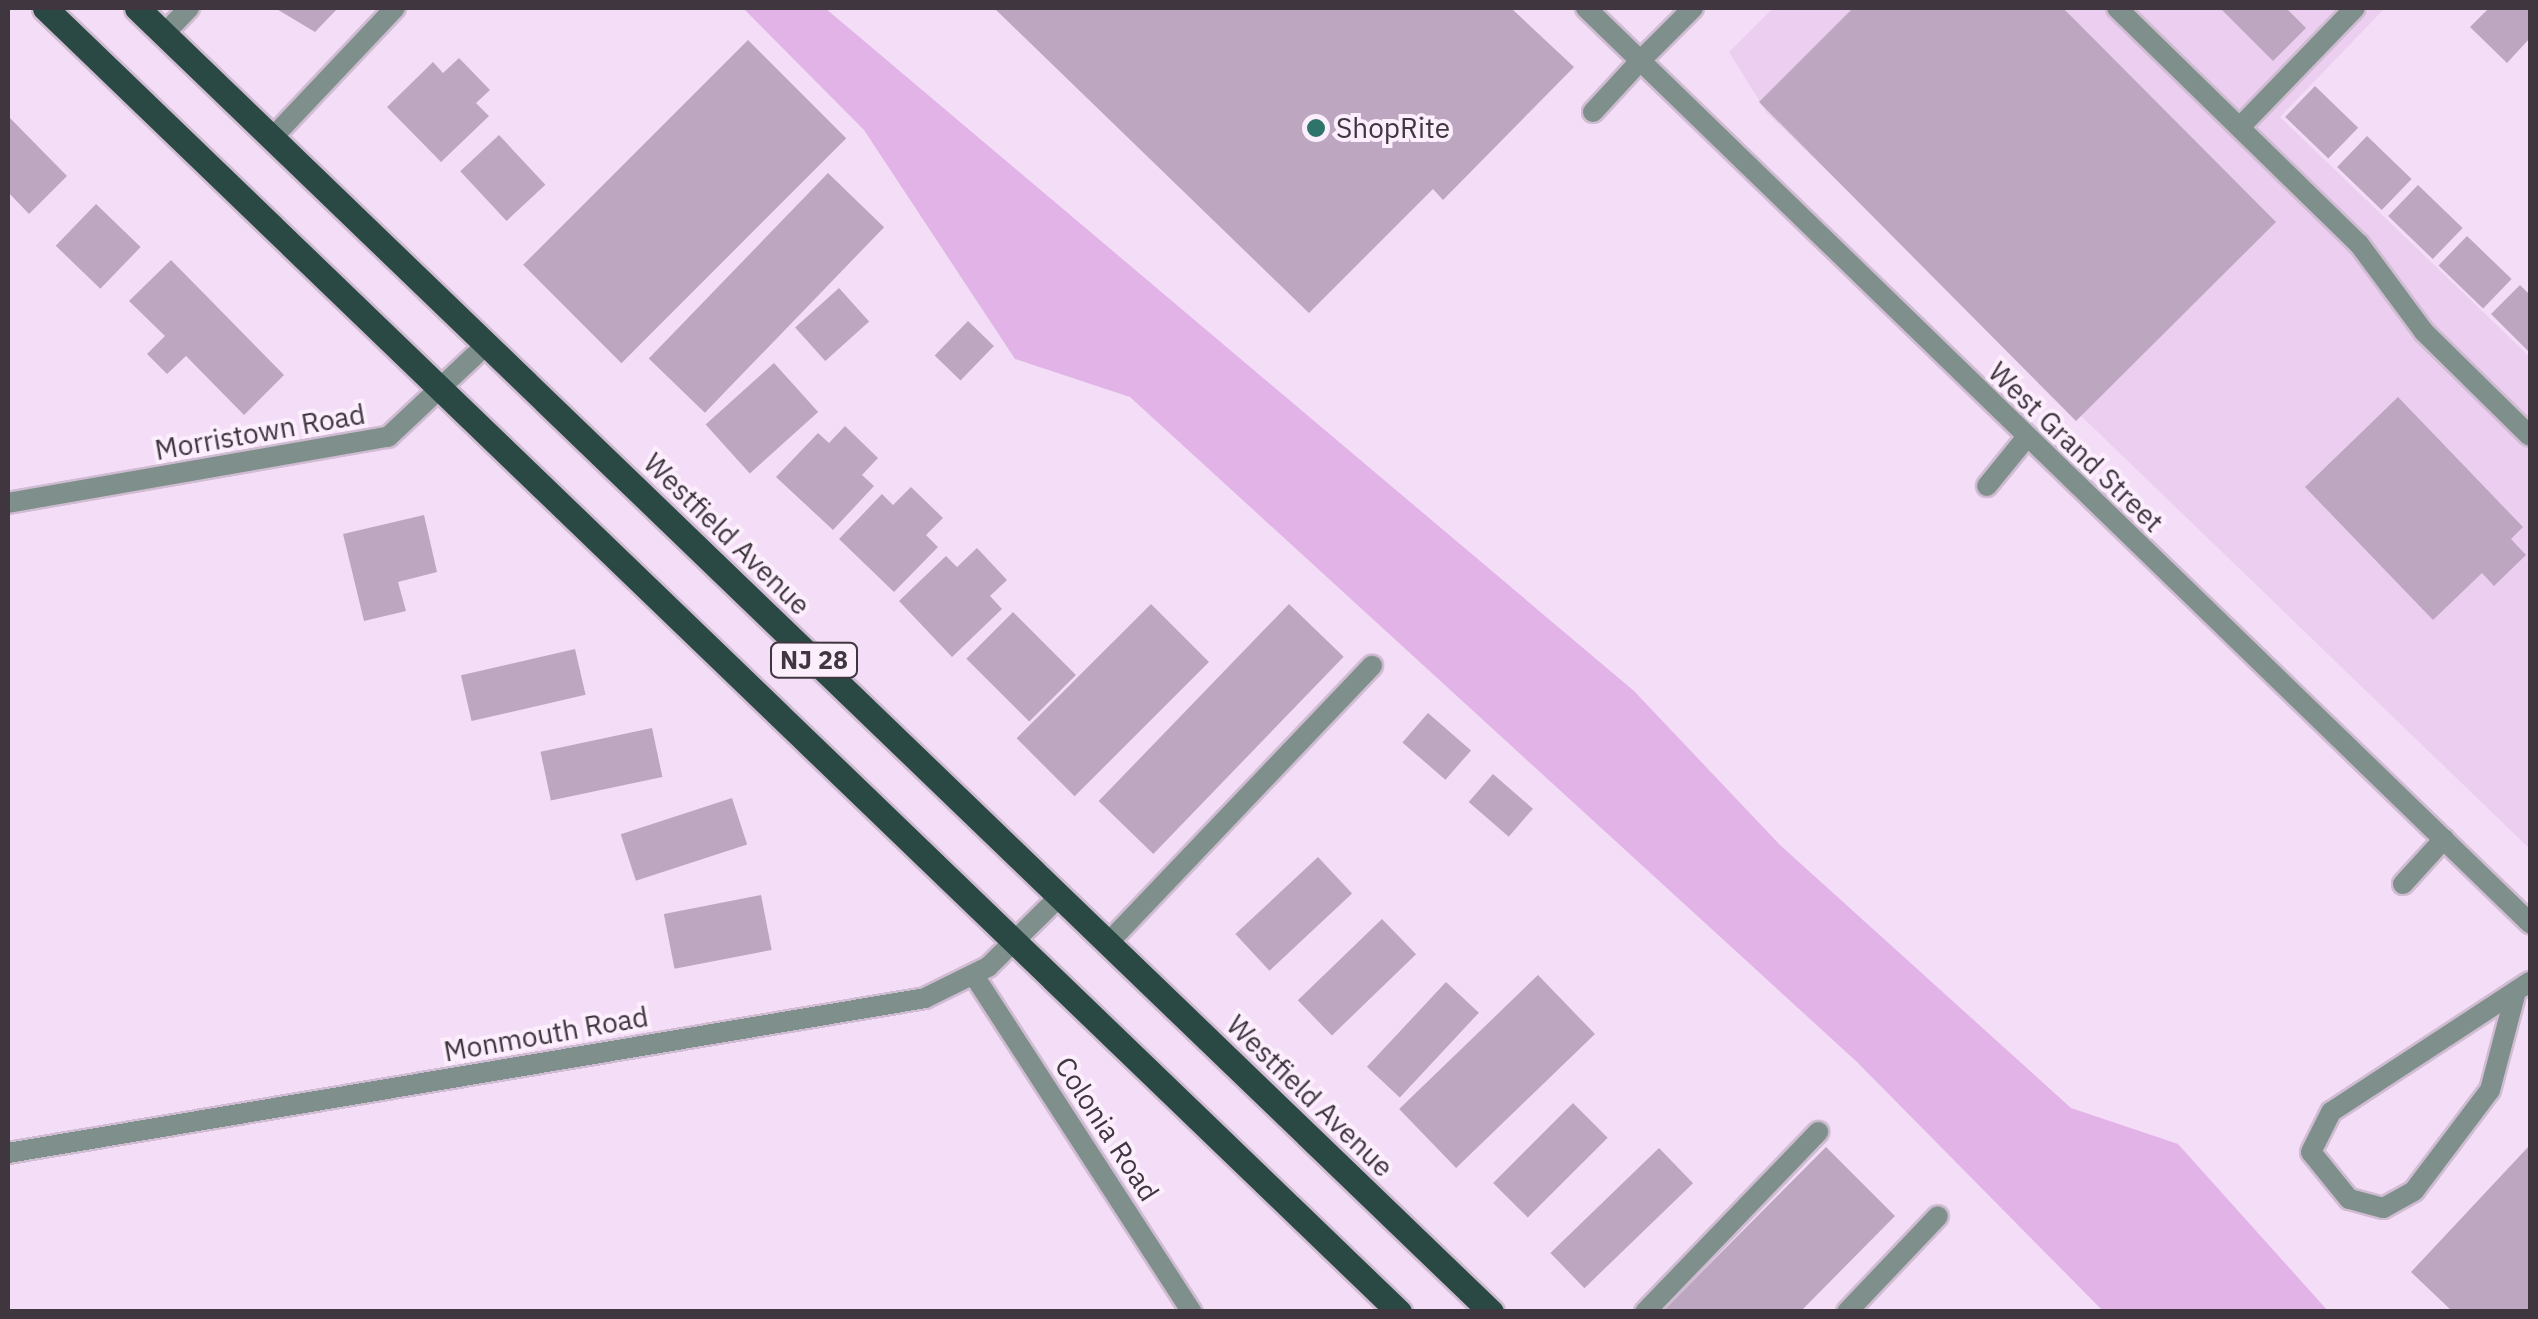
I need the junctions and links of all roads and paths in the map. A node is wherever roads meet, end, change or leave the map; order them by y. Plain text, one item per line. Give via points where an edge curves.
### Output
1 (45, 8) edge
2 (136, 8) edge
3 (188, 8) edge
4 (394, 8) edge
5 (1586, 8) edge
6 (1693, 8) edge
7 (2117, 8) edge
8 (2355, 8) edge
9 (164, 34) junction
10 (1640, 61) junction
11 (1593, 112) dead end
12 (2240, 128) junction
13 (272, 138) junction
14 (486, 344) junction
15 (444, 391) junction
16 (2530, 436) edge
17 (2026, 438) junction
18 (1988, 486) dead end
19 (8, 502) edge
20 (1372, 666) dead end
21 (2444, 840) junction
22 (2403, 884) dead end
23 (1060, 896) junction
24 (2530, 922) edge
25 (1015, 942) junction
26 (1108, 943) junction
27 (975, 977) junction
28 (2523, 988) edge
29 (1818, 1132) dead end
30 (8, 1153) edge
31 (1938, 1216) dead end
32 (1192, 1312) edge
33 (1400, 1312) edge
34 (1491, 1312) edge
35 (1645, 1312) edge
36 (1847, 1312) edge

1 - 15 main road, NJ 28
2 - 9 main road, Westfield Avenue / NJ 28
3 - 9 street
4 - 13 street
5 - 10 street, West Grand Street
6 - 10 street
7 - 12 street
8 - 12 street
9 - 13 main road, Westfield Avenue / NJ 28
10 - 11 street
10 - 17 street, West Grand Street
12 - 16 street via 2359,244 2424,332
13 - 14 main road, Westfield Avenue / NJ 28
14 - 15 street, Morristown Road
14 - 23 main road, Westfield Avenue / NJ 28
15 - 19 street, Morristown Road via 401,431 373,441
15 - 25 main road, NJ 28
17 - 18 street
17 - 21 street, West Grand Street
20 - 26 street
21 - 22 street
21 - 24 street, West Grand Street
23 - 25 street, Monmouth Road
23 - 26 main road, Westfield Avenue / NJ 28
25 - 27 street, Monmouth Road
25 - 33 main road, NJ 28
26 - 34 main road, Westfield Avenue / NJ 28
27 - 30 street, Monmouth Road via 925,998
27 - 32 street, Colonia Road
28 - 28 street via 2490,1090 2414,1191 2383,1208 2349,1199 2311,1152 2331,1112
29 - 35 street
31 - 36 street

